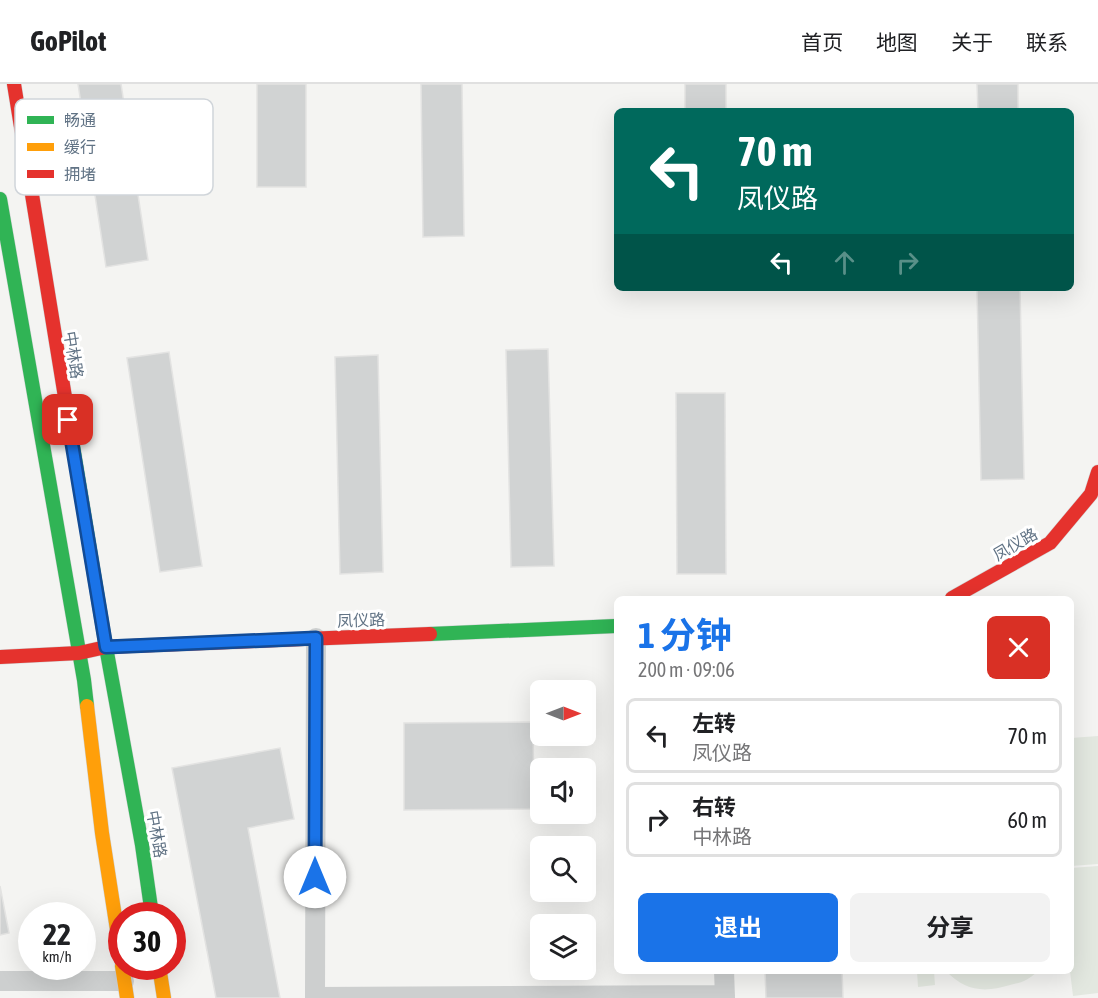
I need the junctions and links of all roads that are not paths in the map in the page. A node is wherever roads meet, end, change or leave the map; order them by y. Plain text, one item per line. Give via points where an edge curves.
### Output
1 (14, 84) edge
2 (16, 99) edge
3 (32, 195) edge
4 (0, 199) edge
5 (7, 285) edge
6 (1098, 472) edge
7 (956, 596) edge
8 (614, 626) edge
9 (316, 638) junction
10 (106, 647) junction
11 (79, 653) junction
12 (0, 657) edge
13 (113, 902) edge
14 (150, 902) edge
15 (724, 974) edge
16 (108, 978) edge
17 (161, 980) edge
18 (0, 981) edge
19 (725, 997) edge
20 (164, 998) edge

1 - 2 main road, 中林路
3 - 10 main road, 中林路
4 - 5 main road
5 - 11 main road
6 - 7 main road, 凤仪路 via 1090,494 1050,543
8 - 9 main road, 凤仪路
9 - 10 main road, 凤仪路
9 - 19 street via 315,997
10 - 11 main road, 凤仪路
10 - 14 main road, 中林路
11 - 12 main road, 凤仪路
11 - 13 main road
15 - 19 street
16 - 18 street
17 - 20 main road

